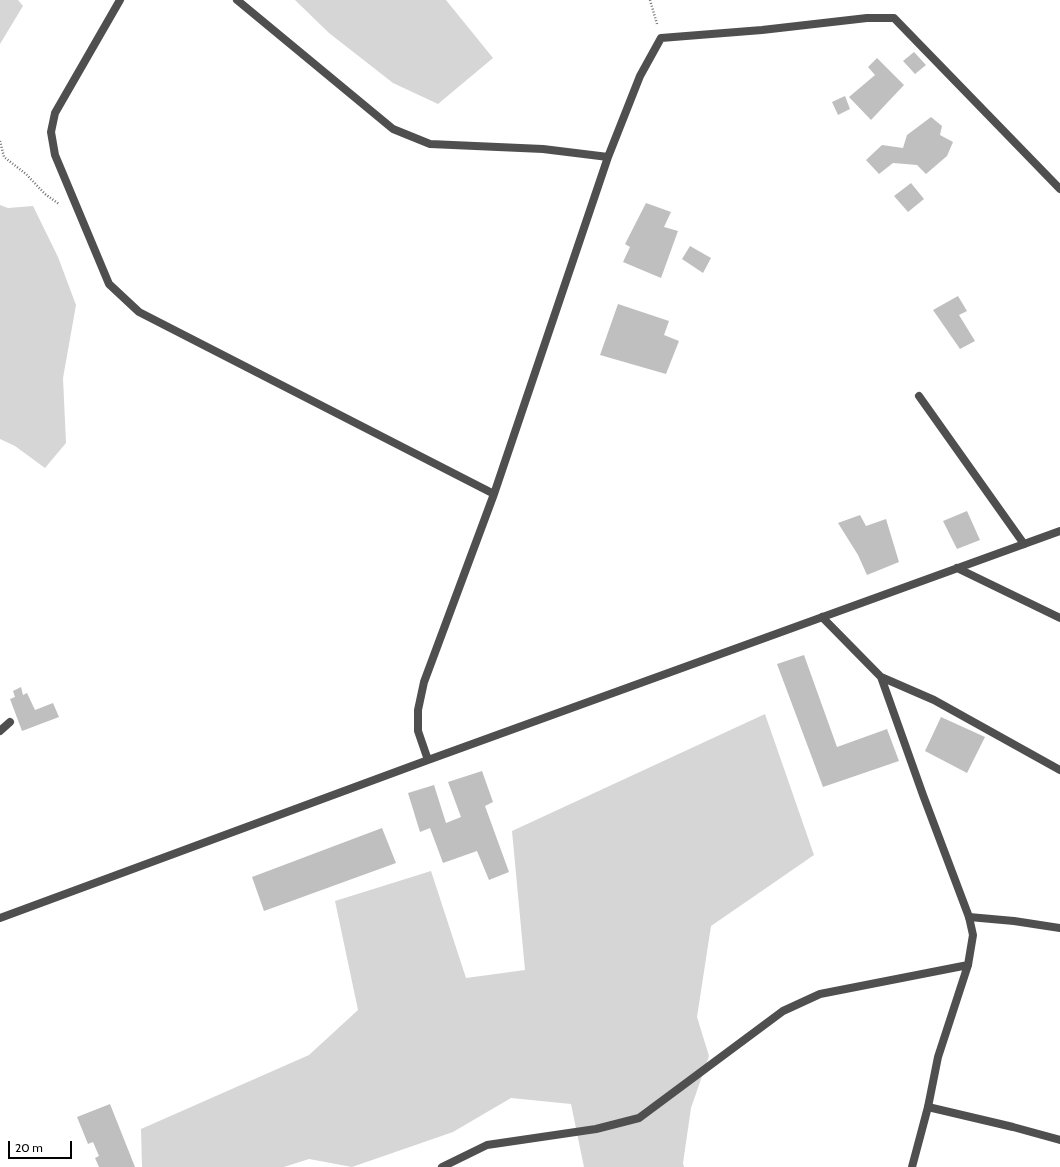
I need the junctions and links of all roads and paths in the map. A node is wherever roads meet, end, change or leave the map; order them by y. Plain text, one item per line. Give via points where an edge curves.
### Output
1 (120, 0) edge
2 (237, 0) edge
3 (650, 0) edge
4 (661, 38) junction
5 (0, 141) edge
6 (608, 157) junction
7 (1060, 189) edge
8 (82, 220) junction
9 (919, 396) dead end
10 (494, 494) junction
11 (1060, 531) edge
12 (1024, 544) junction
13 (957, 568) junction
14 (822, 617) junction
15 (1060, 618) edge
16 (881, 677) junction
17 (10, 722) dead end
18 (0, 731) edge
19 (428, 760) junction
20 (1060, 770) edge
21 (969, 917) junction
22 (0, 918) edge
23 (1060, 928) edge
24 (968, 965) junction
25 (928, 1107) junction
26 (1060, 1140) edge
27 (442, 1167) edge
28 (912, 1167) edge

1 - 8 street via 56,113 51,132 56,155
2 - 6 street via 393,130 430,144 542,149
3 - 4 path
4 - 6 street via 640,76
4 - 7 street via 866,18 894,18
5 - 8 path via 4,157 26,174 45,194
6 - 10 street
8 - 10 street via 109,284 139,312
9 - 12 street
10 - 19 street via 424,682 418,710 418,731
11 - 12 street
12 - 13 street
13 - 14 street
13 - 15 street
14 - 16 street
14 - 19 street
16 - 20 street via 934,700
16 - 21 street
17 - 18 street
19 - 22 street
21 - 23 street
21 - 24 street via 973,936
24 - 25 street via 938,1057
24 - 27 street via 820,994 783,1011 639,1118 596,1129 487,1145
25 - 26 street
25 - 28 street

